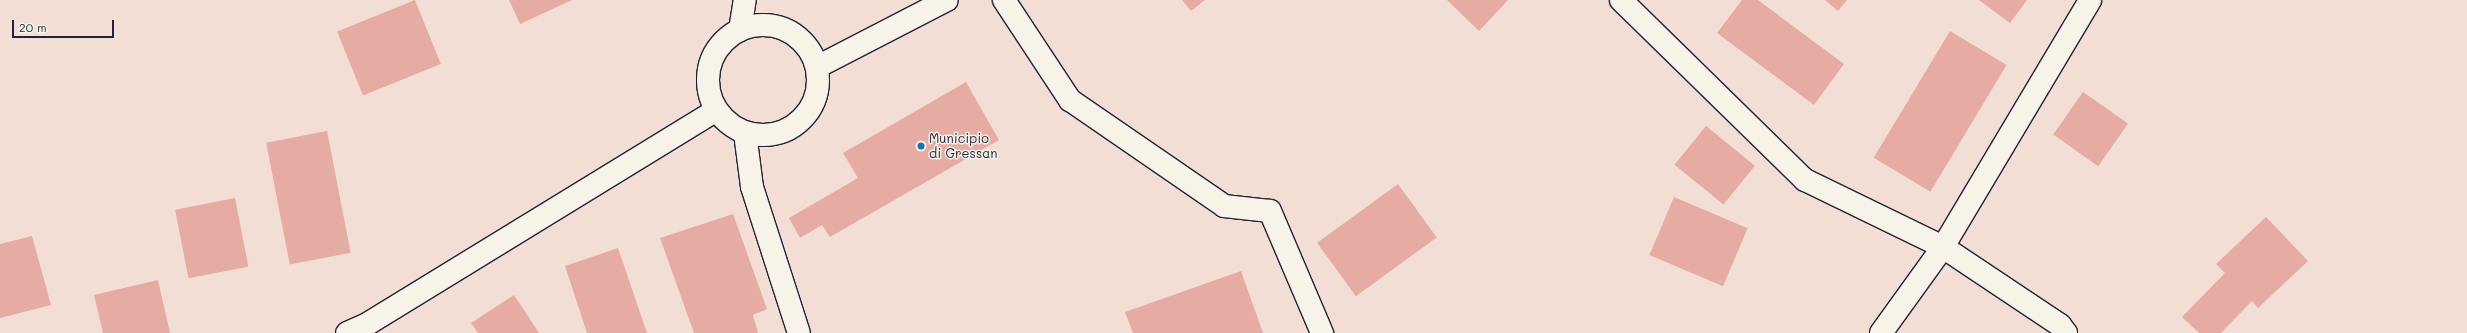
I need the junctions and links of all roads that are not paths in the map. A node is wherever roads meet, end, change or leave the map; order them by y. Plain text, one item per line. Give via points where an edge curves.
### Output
1 (745, 0) edge
2 (947, 0) edge
3 (1004, 0) edge
4 (1621, 0) edge
5 (2090, 0) edge
6 (740, 30) junction
7 (817, 66) junction
8 (716, 110) junction
9 (745, 133) junction
10 (1943, 247) junction
11 (347, 333) edge
12 (799, 333) edge
13 (1322, 333) edge
14 (1881, 333) edge
15 (2066, 333) edge

1 - 6 street
2 - 7 street
3 - 13 street via 1070,100 1224,206 1270,211
4 - 10 street via 1804,180
5 - 10 street
6 - 7 street via 770,25 787,30 807,46
6 - 8 street via 730,36 710,61 708,89
7 - 9 street via 816,96 806,116 791,128 772,135
8 - 9 street via 725,121
8 - 11 street via 369,323
9 - 12 street via 752,187
10 - 14 street
10 - 15 street via 2060,325

